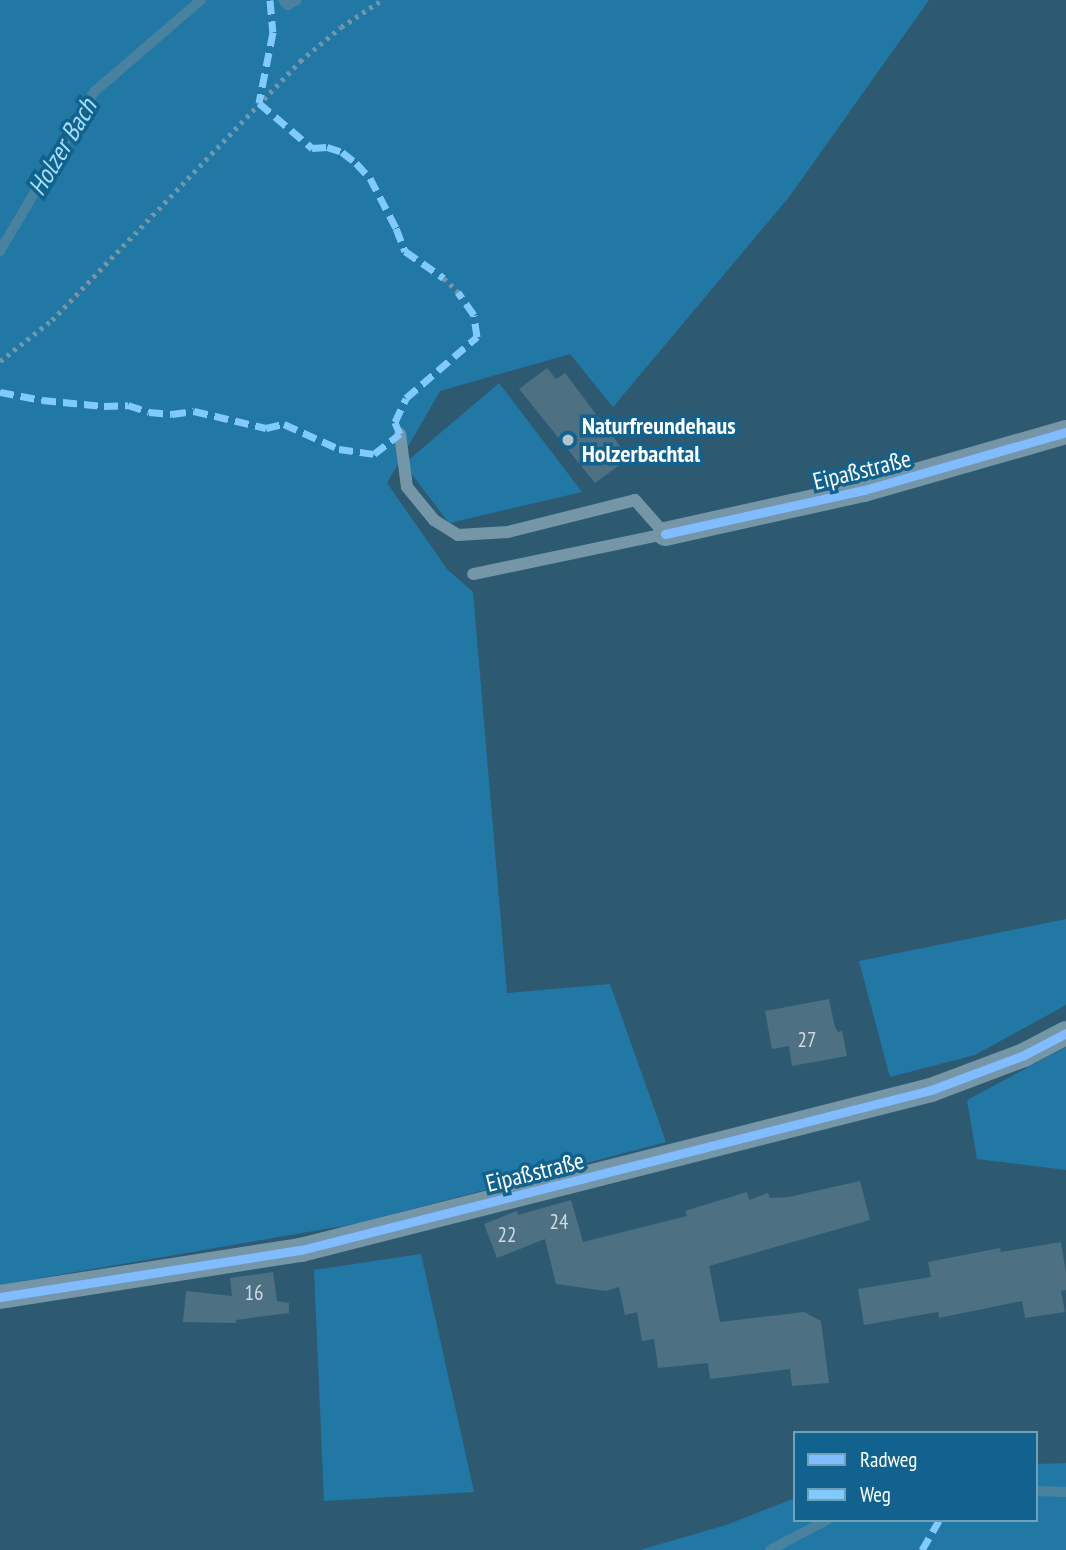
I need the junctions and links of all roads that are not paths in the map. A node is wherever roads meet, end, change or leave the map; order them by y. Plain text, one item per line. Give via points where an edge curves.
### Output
1 (1066, 432) edge
2 (400, 434) dead end
3 (665, 534) junction
4 (473, 574) dead end
5 (1066, 1033) edge
6 (0, 1297) edge

1 - 3 street, Eipaßstraße via 863,490
2 - 3 lane via 407,487 434,520 458,536 508,531 635,500
3 - 4 lane, Eipaßstraße
5 - 6 street, Eipaßstraße via 1024,1055 931,1090 301,1250

